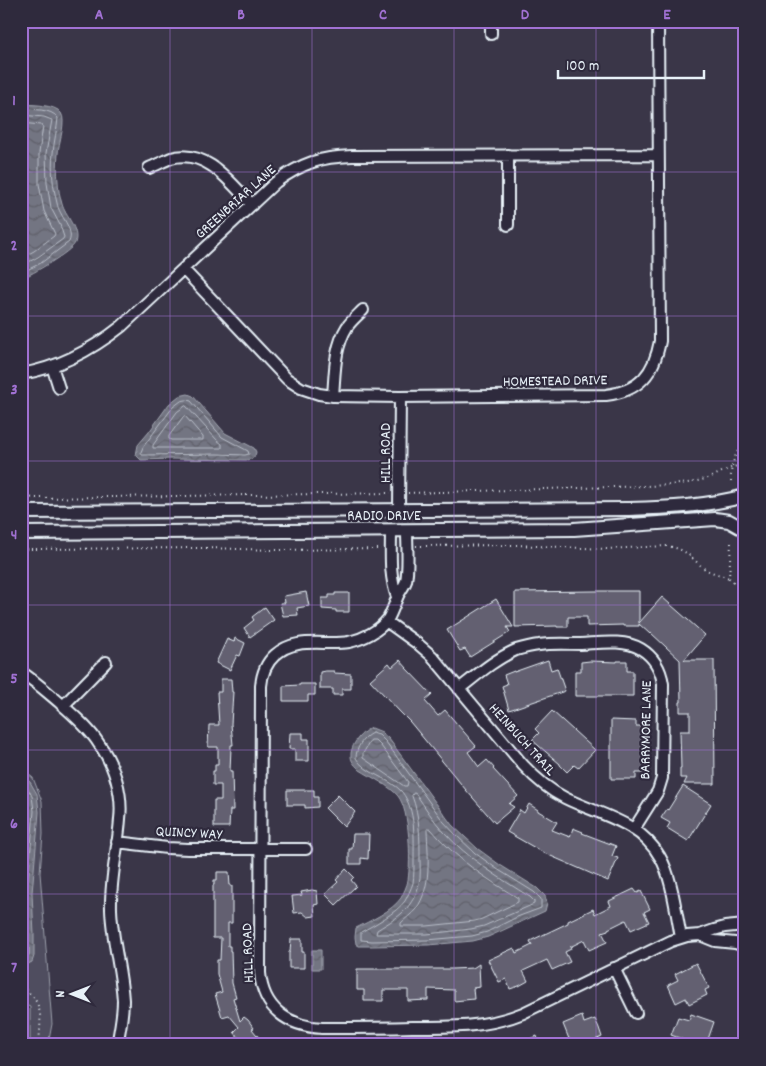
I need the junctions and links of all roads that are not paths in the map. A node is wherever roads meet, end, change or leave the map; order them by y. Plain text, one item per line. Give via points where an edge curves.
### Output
1 (491, 21) edge
2 (658, 21) edge
3 (491, 34) dead end
4 (508, 155) junction
5 (658, 155) junction
6 (149, 168) dead end
7 (252, 205) junction
8 (508, 225) dead end
9 (183, 269) junction
10 (363, 310) dead end
11 (52, 366) junction
12 (21, 374) edge
13 (58, 388) dead end
14 (333, 396) junction
15 (400, 397) junction
16 (745, 496) edge
17 (399, 510) junction
18 (21, 512) edge
19 (745, 530) edge
20 (391, 531) junction
21 (407, 531) junction
22 (21, 533) edge
23 (397, 596) junction
24 (386, 621) junction
25 (106, 662) dead end
26 (21, 672) edge
27 (459, 689) junction
28 (63, 706) junction
29 (634, 829) junction
30 (117, 842) junction
31 (261, 850) junction
32 (306, 850) dead end
33 (745, 925) edge
34 (700, 935) junction
35 (681, 938) junction
36 (745, 946) edge
37 (614, 968) junction
38 (636, 1013) dead end
39 (118, 1045) edge

1 - 3 street
2 - 5 street, HOMESTEAD DRIVE
4 - 5 street, GREENBRIAR LANE
4 - 7 street, GREENBRIAR LANE via 337,156 320,159 289,173
4 - 8 street
5 - 15 street, HOMESTEAD DRIVE via 660,341 655,362 640,383 617,394 606,395
6 - 7 street via 172,158 196,158 222,173
7 - 9 street, GREENBRIAR LANE
9 - 11 street, GREENBRIAR LANE via 108,337
9 - 14 street, HOMESTEAD DRIVE via 287,379 301,388
10 - 14 street via 339,342
11 - 12 street, GREENBRIAR LANE
11 - 13 street
14 - 15 street, HOMESTEAD DRIVE
15 - 17 street, HILL ROAD
16 - 17 main road, RADIO DRIVE via 705,504 653,508
17 - 18 main road, RADIO DRIVE
19 - 21 main road, RADIO DRIVE via 729,521 715,519 574,529
20 - 21 main road, RADIO DRIVE
20 - 22 main road, RADIO DRIVE
20 - 23 street via 391,574
21 - 23 street, HILL ROAD via 406,577
23 - 24 street, HILL ROAD
24 - 27 street, HEINBUCH TRAIL via 428,652
24 - 31 street, HILL ROAD via 366,636 350,642 290,645 267,664 261,686
25 - 28 street
26 - 28 street
27 - 29 street, HEINBUCH TRAIL via 539,781 564,798
27 - 29 street, BARRYMORE LANE via 499,659 536,645 621,644 636,647 649,655 658,667 663,684 663,774 658,791
28 - 30 street via 100,744 113,770 121,818
29 - 35 street, HEINBUCH TRAIL via 654,848 665,866
30 - 31 street, QUINCY WAY via 181,849
30 - 39 street via 111,909 122,999
31 - 32 street, QUINCY WAY
31 - 37 street, HILL ROAD via 262,984 277,1011 299,1025 322,1028 482,1025 523,1013
33 - 34 street, HILL ROAD
34 - 35 street, HILL ROAD
34 - 36 street, HILL ROAD
35 - 37 street, HILL ROAD
37 - 38 street

